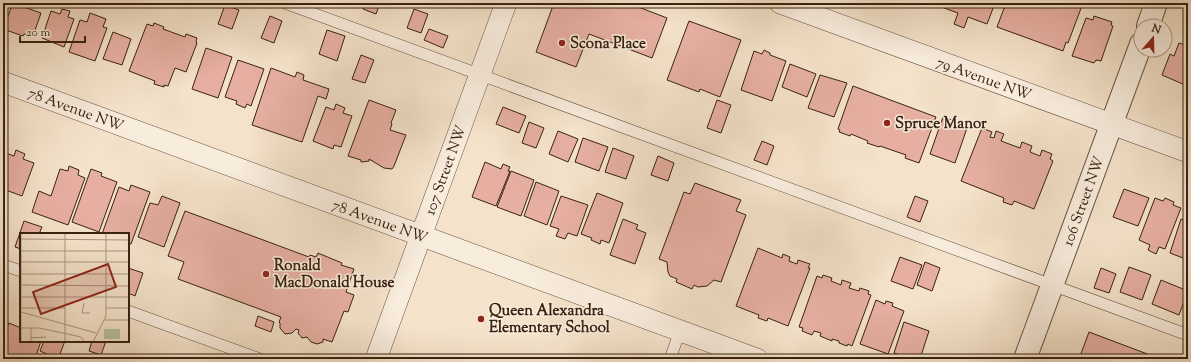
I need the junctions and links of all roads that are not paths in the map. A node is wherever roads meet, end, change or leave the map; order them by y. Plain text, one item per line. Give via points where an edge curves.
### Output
1 (285, 3) edge
2 (506, 3) edge
3 (780, 3) edge
4 (1156, 3) edge
5 (1151, 18) edge
6 (1136, 58) edge
7 (480, 75) junction
8 (3, 82) edge
9 (1111, 124) junction
10 (1188, 152) edge
11 (420, 236) junction
12 (3, 265) edge
13 (20, 271) edge
14 (1053, 285) junction
15 (129, 311) edge
16 (680, 331) junction
17 (1188, 335) edge
18 (260, 359) edge
19 (376, 359) edge
20 (670, 359) edge
21 (757, 359) edge
22 (1025, 359) edge

1 - 7 lane
2 - 7 street, 107 Street NW
3 - 9 street, 79 Avenue NW
4 - 5 street
6 - 9 street, 106 Street NW
7 - 11 street, 107 Street NW
7 - 14 lane
8 - 11 street, 78 Avenue NW
9 - 10 street, 79 Avenue NW
9 - 14 street, 106 Street NW
11 - 16 street, 78 Avenue NW
11 - 19 street, 107 Street NW
12 - 13 lane
14 - 17 lane
14 - 22 street, 106 Street NW
15 - 18 lane
16 - 20 lane
16 - 21 street, 78 Avenue NW

